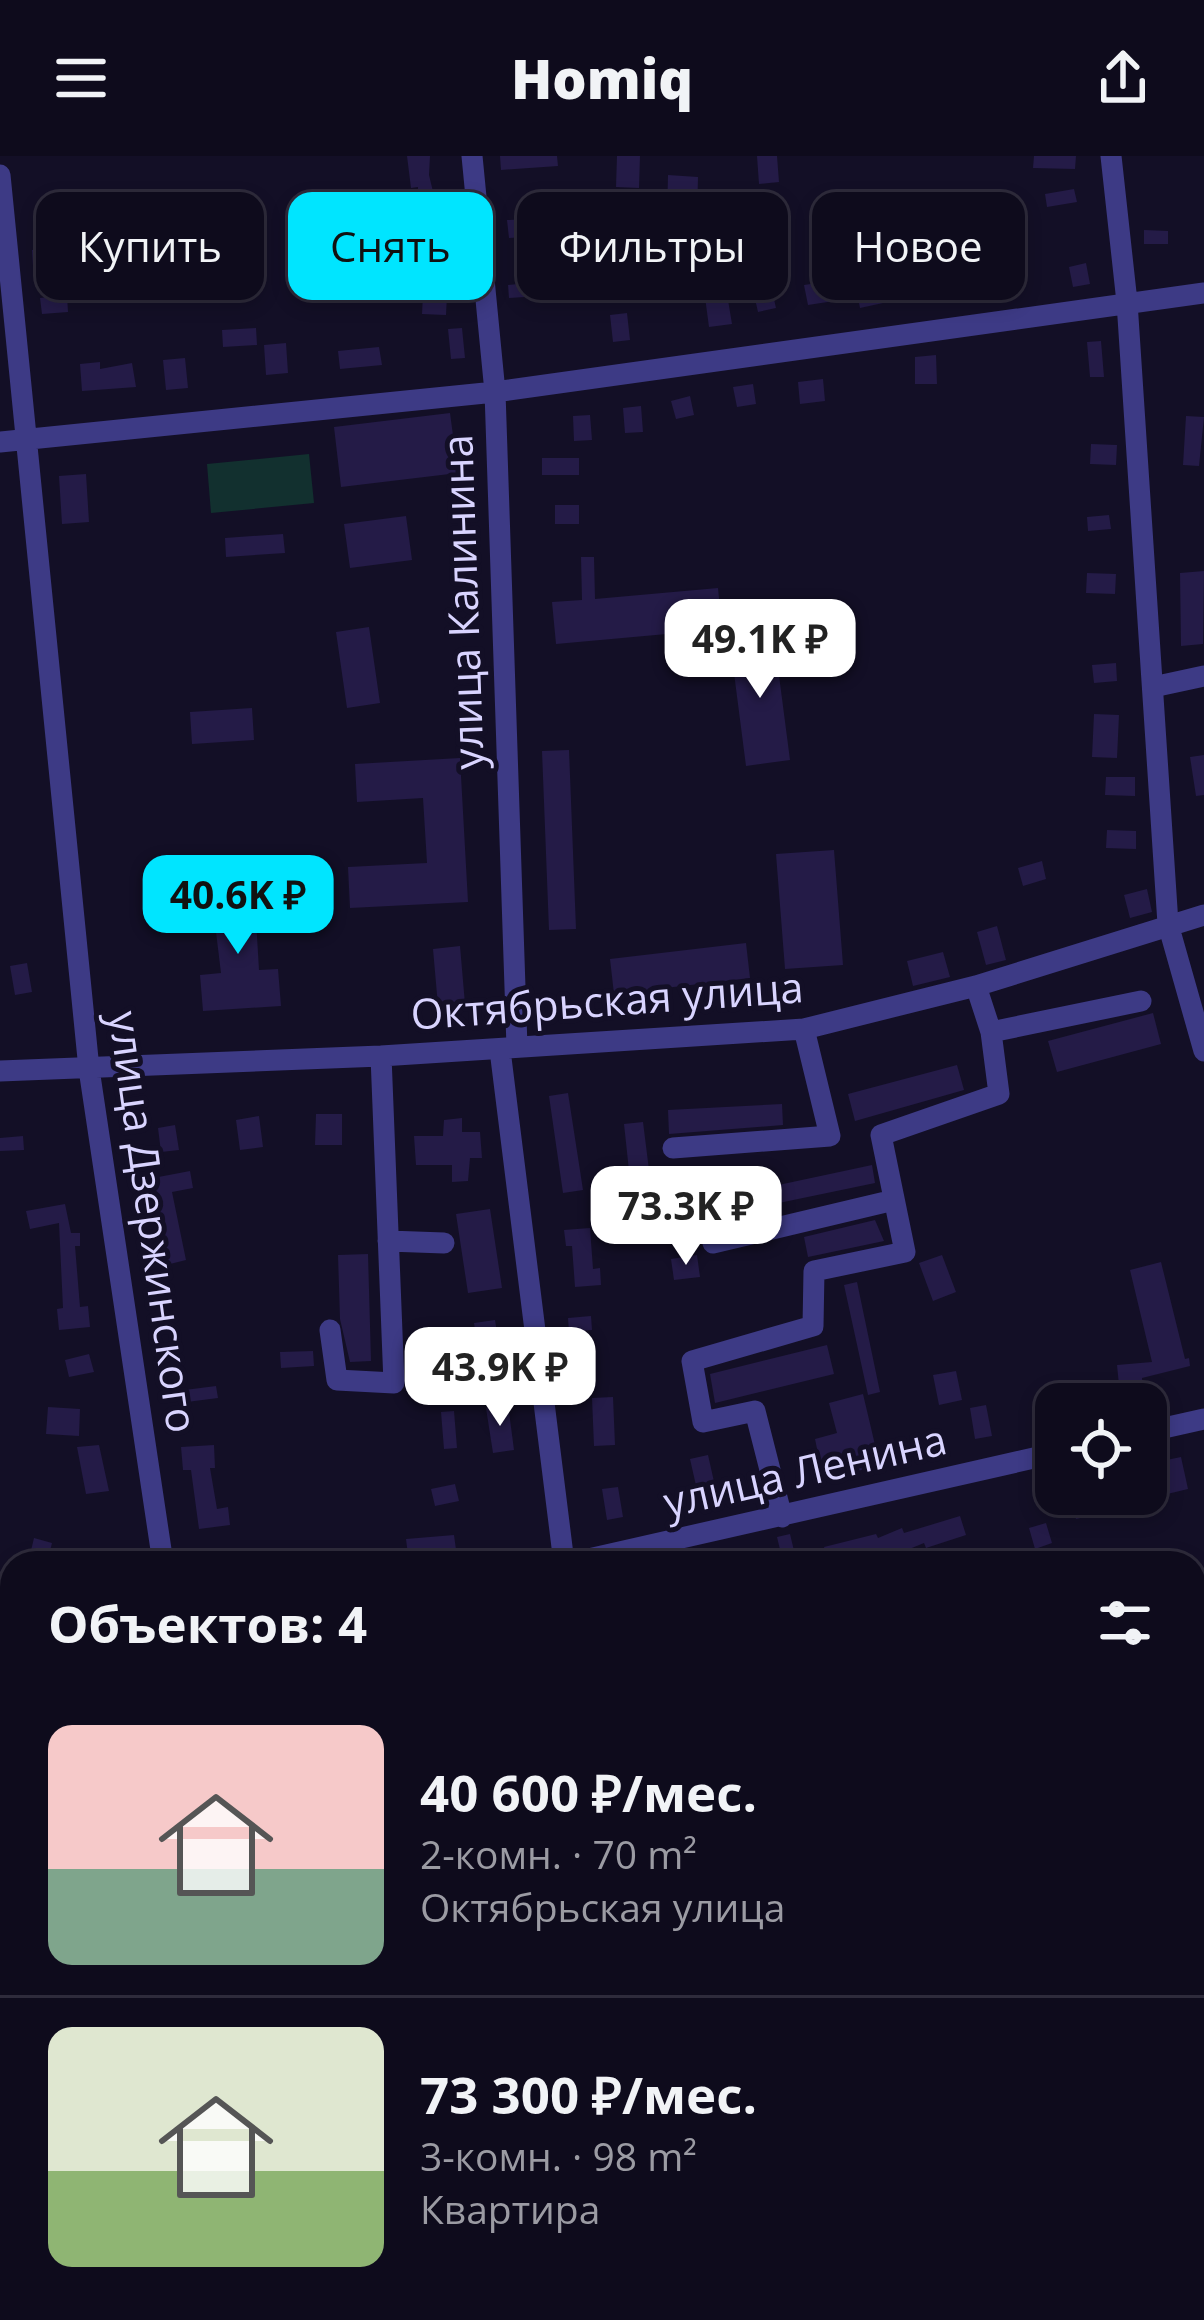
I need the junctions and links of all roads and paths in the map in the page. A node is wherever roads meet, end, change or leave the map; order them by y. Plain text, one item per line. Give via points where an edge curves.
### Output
1 (472, 156) edge
2 (1111, 156) edge
3 (0, 175) edge
4 (1204, 293) edge
5 (1127, 302) junction
6 (496, 392) junction
7 (24, 438) junction
8 (0, 442) edge
9 (1204, 676) edge
10 (1153, 686) junction
11 (1204, 915) edge
12 (1168, 924) junction
13 (976, 986) junction
14 (1141, 1001) dead end
15 (804, 1029) junction
16 (991, 1032) junction
17 (508, 1048) junction
18 (1204, 1051) edge
19 (381, 1056) junction
20 (89, 1069) junction
21 (0, 1071) edge
22 (673, 1148) dead end
23 (895, 1200) junction
24 (388, 1241) junction
25 (444, 1243) dead end
26 (713, 1243) dead end
27 (330, 1330) dead end
28 (1204, 1419) edge
29 (1167, 1427) edge
30 (1035, 1459) edge
31 (782, 1517) junction
32 (161, 1551) edge
33 (566, 1551) edge
34 (623, 1551) edge

1 - 6 street, улица Калинина
2 - 5 street
3 - 7 street, улица Дзержинского
4 - 5 street
5 - 6 street
5 - 10 street
6 - 7 street
6 - 17 street, улица Калинина
7 - 8 street
7 - 20 street, улица Дзержинского
9 - 10 street
10 - 12 street
11 - 12 street, Октябрьская улица
12 - 13 street, Октябрьская улица
12 - 18 street
13 - 15 street, Октябрьская улица
13 - 16 street
14 - 16 street
15 - 17 street, Октябрьская улица
15 - 22 street via 830,1136
16 - 23 street via 999,1094 881,1135
17 - 19 street, Октябрьская улица
17 - 33 street, улица Калинина
19 - 20 street, Октябрьская улица
19 - 24 street
20 - 21 street, Октябрьская улица
20 - 32 street, улица Дзержинского
23 - 26 street
23 - 31 street via 905,1252 814,1271 813,1326 692,1361 703,1422 755,1411
24 - 25 street
24 - 27 street via 394,1383 337,1380
28 - 29 street
30 - 31 street, улица Ленина
31 - 34 street, улица Ленина

